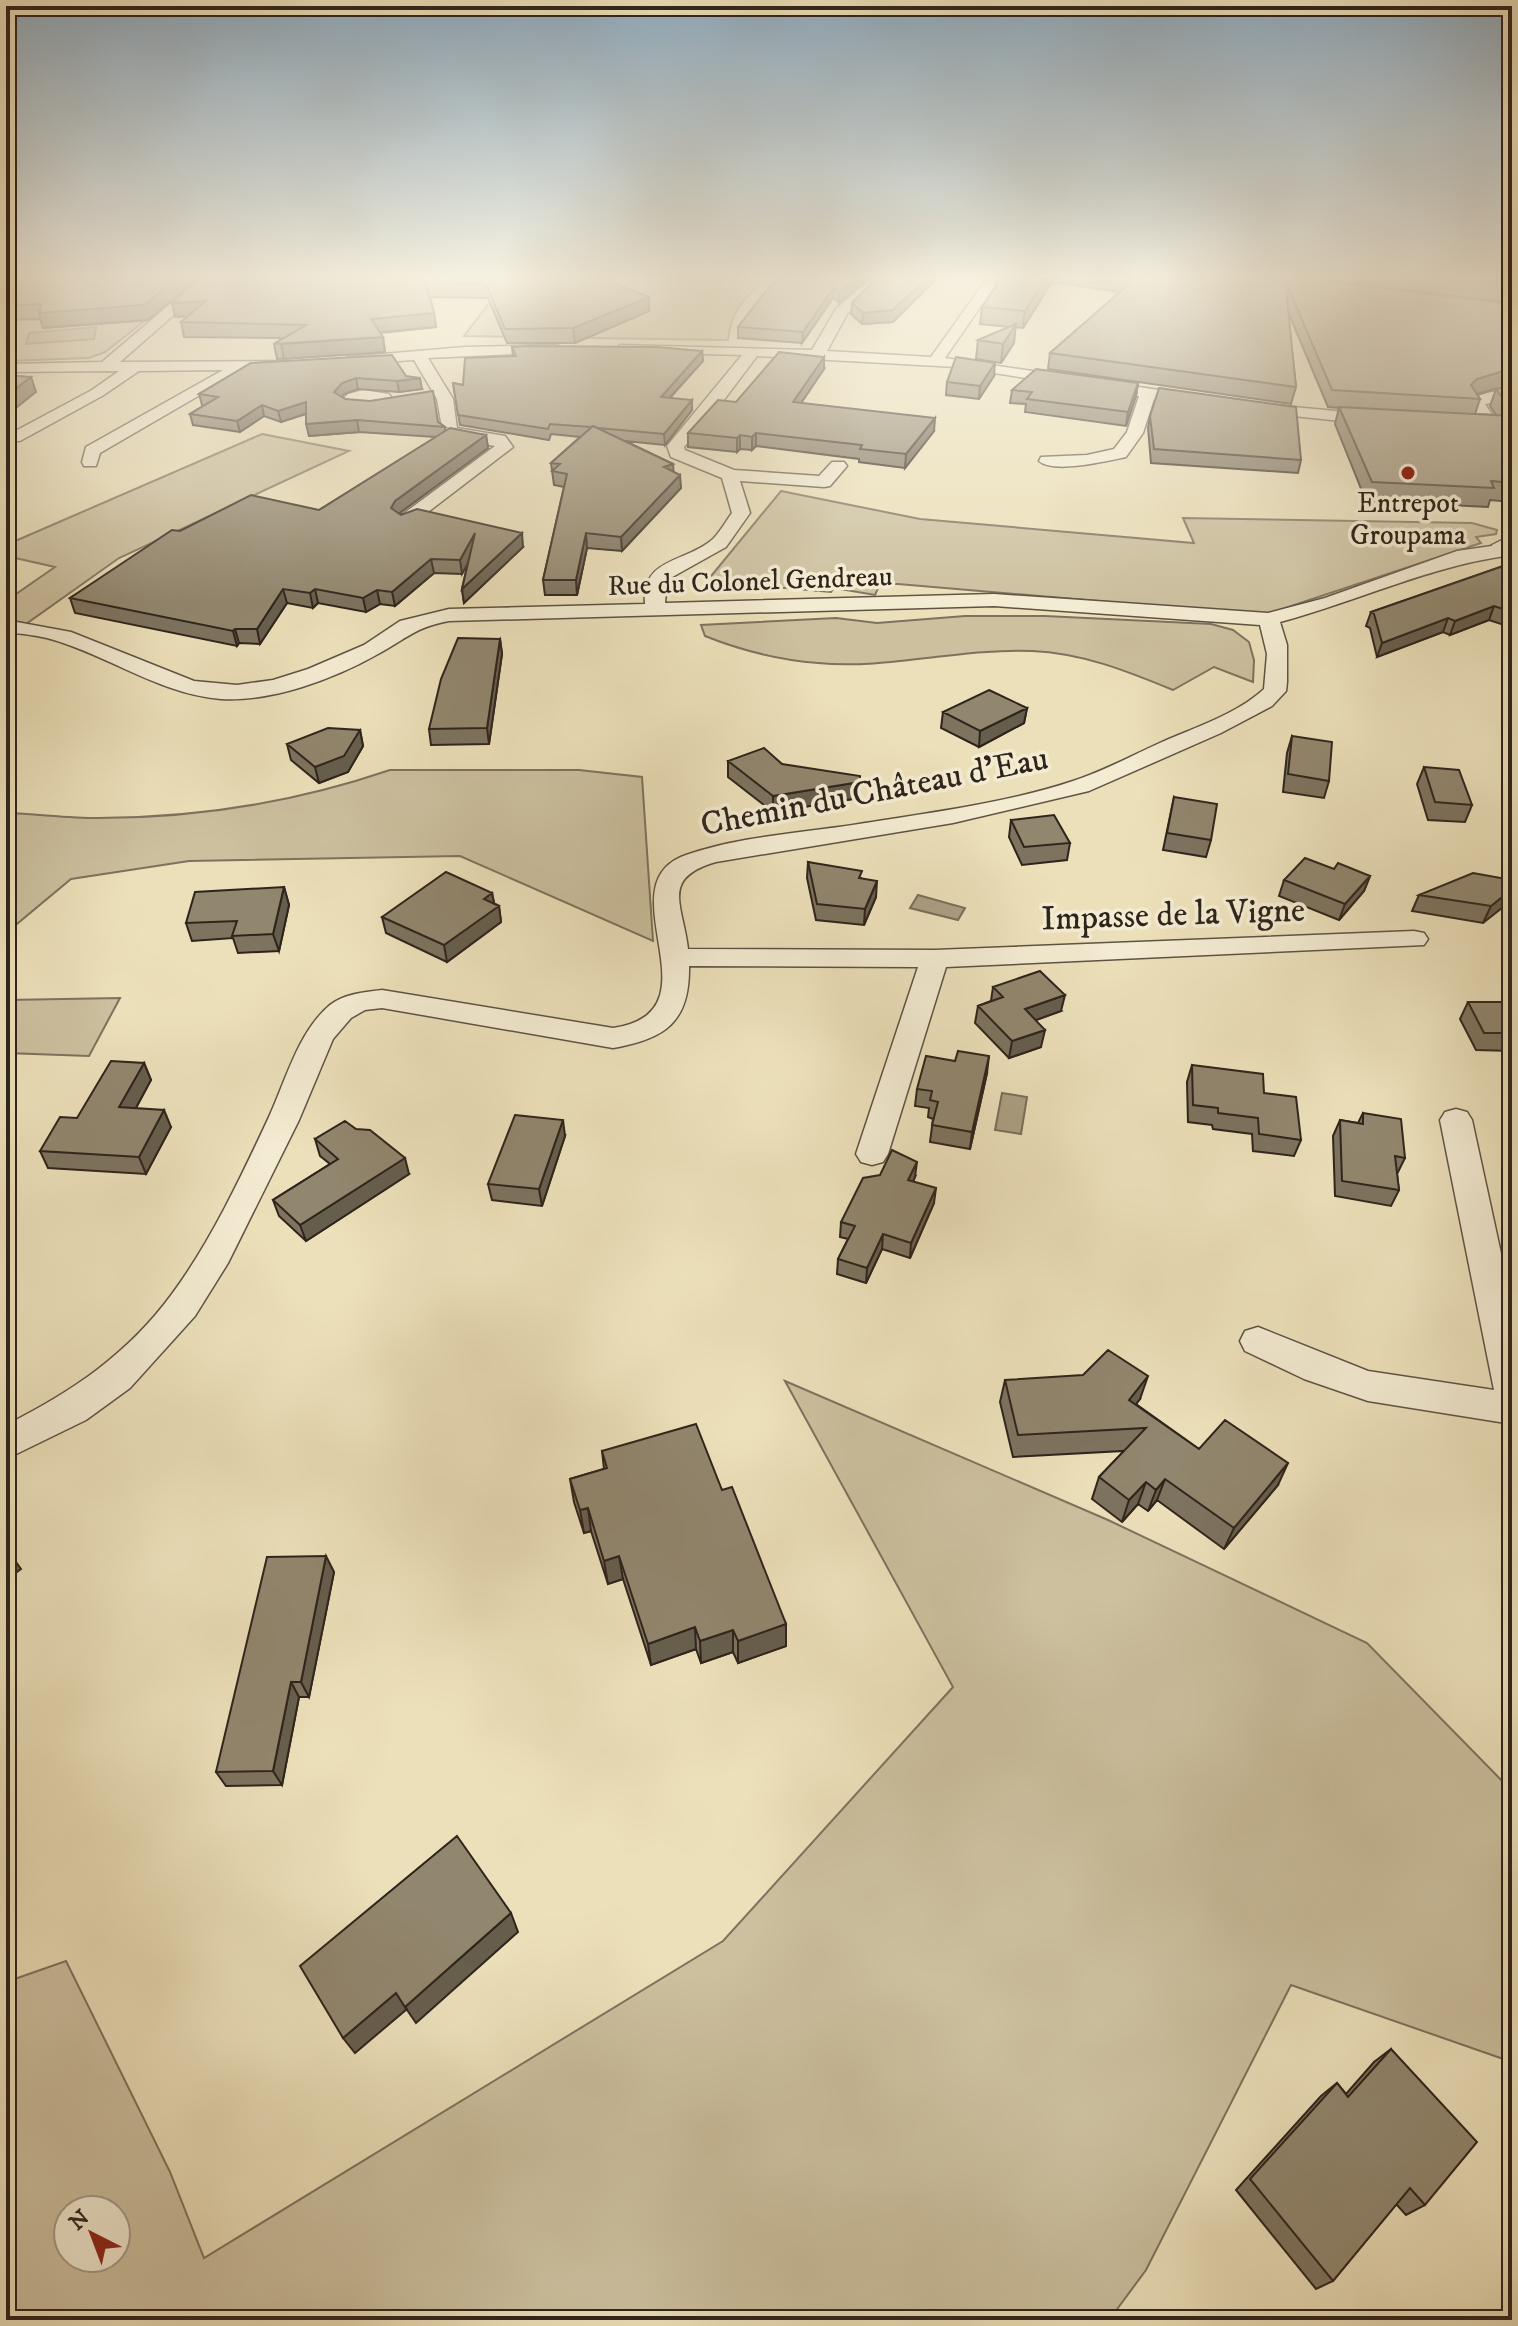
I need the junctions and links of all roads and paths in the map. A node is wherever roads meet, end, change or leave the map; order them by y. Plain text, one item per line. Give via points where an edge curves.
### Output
1 (110, 386) edge
2 (207, 386) edge
3 (432, 386) edge
4 (727, 386) edge
5 (1104, 386) edge
6 (1148, 393) junction
7 (1512, 395) edge
8 (1210, 402) edge
9 (1239, 406) edge
10 (1398, 422) edge
11 (1474, 425) edge
12 (1491, 425) junction
13 (1512, 426) edge
14 (10, 432) edge
15 (1047, 461) dead end
16 (90, 462) dead end
17 (838, 466) dead end
18 (730, 475) junction
19 (405, 521) edge
20 (1507, 545) edge
21 (656, 610) junction
22 (1268, 619) junction
23 (6, 626) edge
24 (1414, 939) dead end
25 (676, 957) junction
26 (935, 959) junction
27 (1456, 1120) dead end
28 (872, 1154) dead end
29 (1258, 1341) dead end
30 (1512, 1388) edge
31 (1512, 1408) edge
32 (6, 1443) edge

1 - 14 street via 33,427
2 - 16 street via 92,451
3 - 19 street via 450,412 449,430 499,440 505,447
4 - 18 street via 675,446 686,458
5 - 6 street
6 - 8 street
6 - 15 street via 1135,433 1120,453
7 - 12 street via 1476,403
9 - 10 street
11 - 12 street
12 - 13 street
17 - 18 street via 824,482
18 - 21 street via 741,513 719,543 658,577
20 - 22 street, Rue du Colonel Gendreau
21 - 22 street, Rue du Colonel Gendreau via 994,600
21 - 23 street, Rue du Colonel Gendreau via 432,618 404,626 357,657 272,686 234,692 156,677 61,633
22 - 25 street, Chemin du Château d'Eau via 1277,651 1275,691 1246,712 1120,771 1005,806 714,855 680,868 665,891
24 - 26 street, Impasse de la Vigne
25 - 26 street, Impasse de la Vigne
25 - 32 street, Chemin du Château d'Eau via 674,999 666,1017 651,1031 631,1038 401,1000 359,1002 341,1011 320,1035 211,1263 183,1306 117,1377 73,1409
26 - 28 street
27 - 30 street
29 - 31 street via 1368,1386

